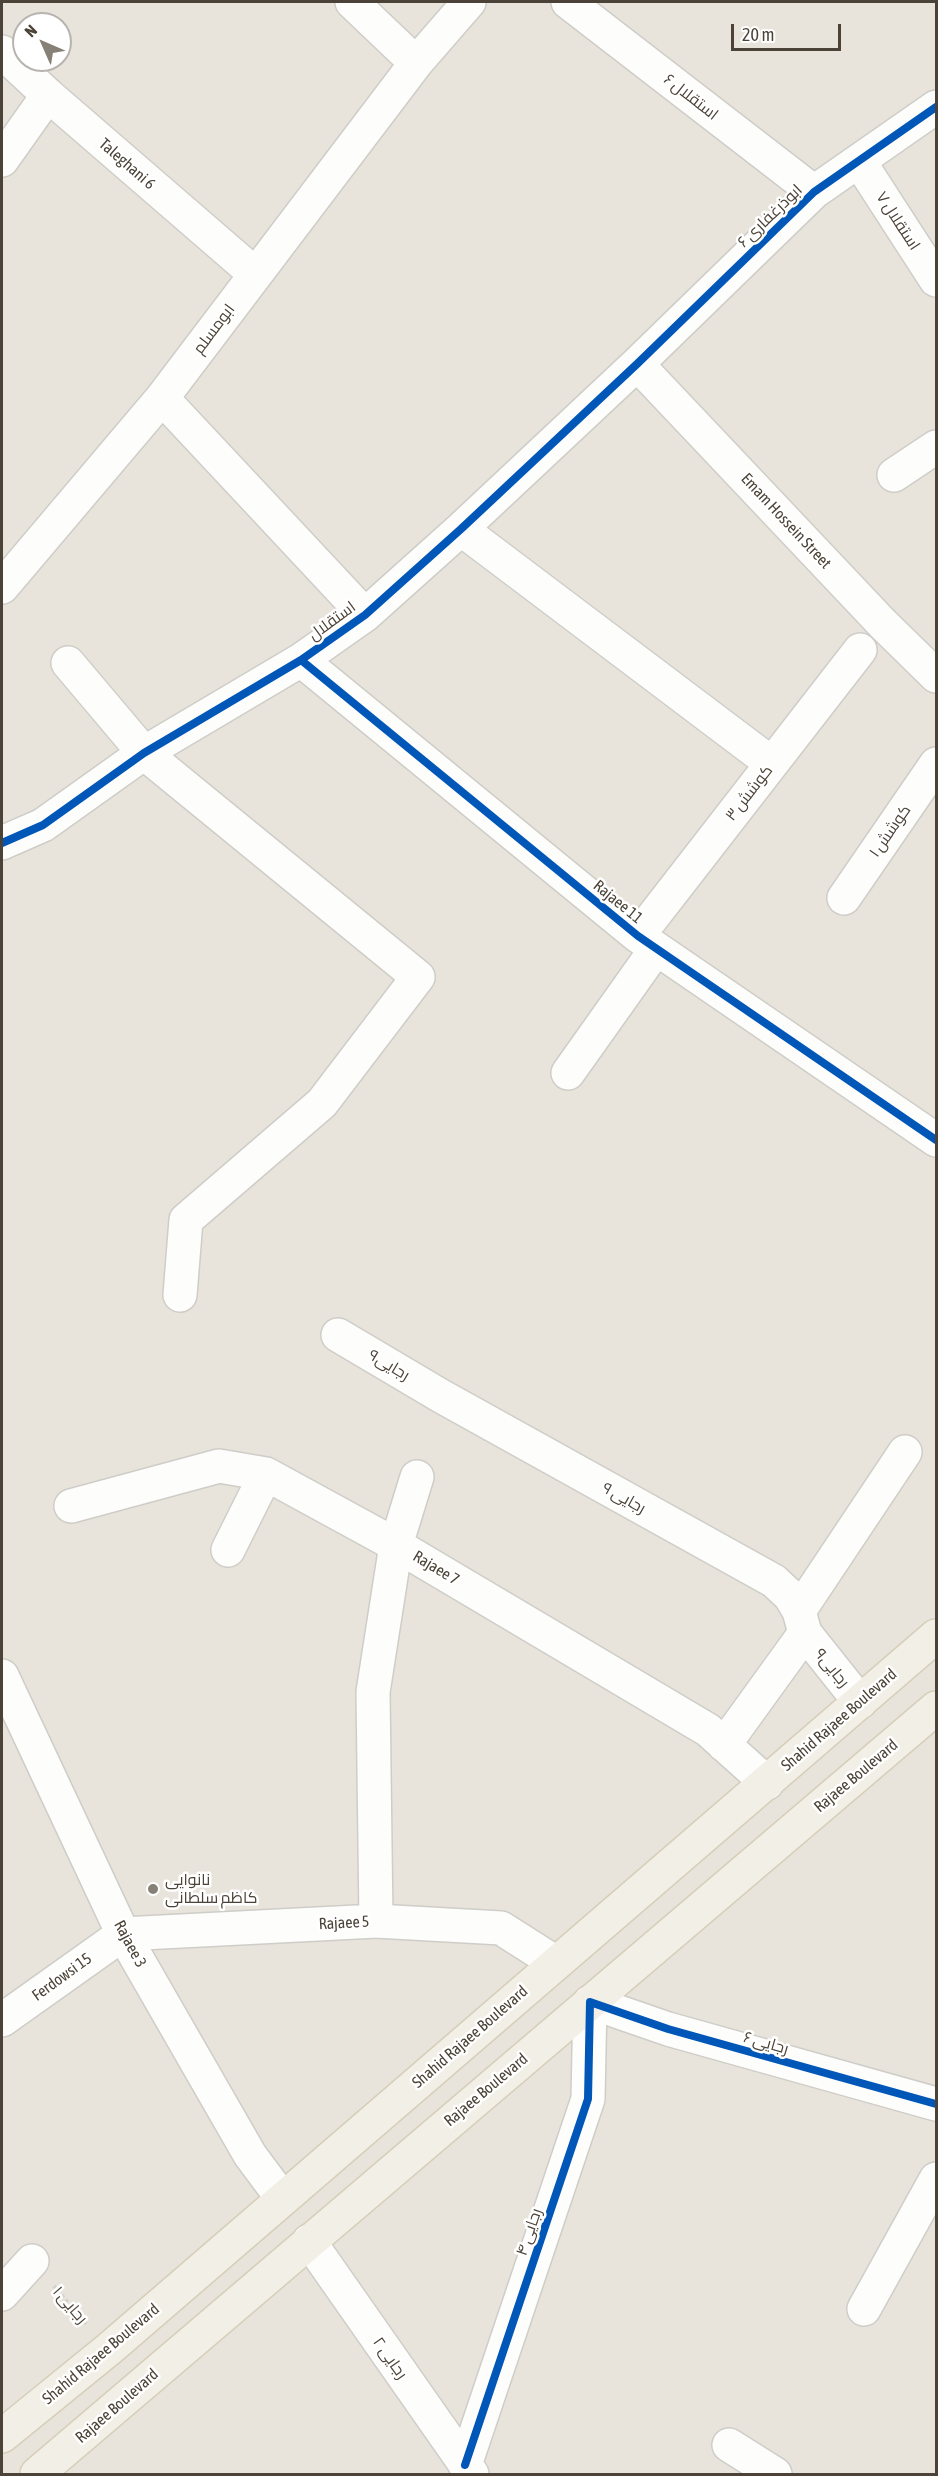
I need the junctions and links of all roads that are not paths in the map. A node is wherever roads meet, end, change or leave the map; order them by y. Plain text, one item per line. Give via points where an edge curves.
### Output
1 (352, 2) edge
2 (469, 2) edge
3 (568, 2) edge
4 (2, 52) edge
5 (416, 63) junction
6 (48, 95) junction
7 (936, 108) edge
8 (2, 160) edge
9 (859, 161) junction
10 (814, 192) junction
11 (255, 274) junction
12 (936, 280) edge
13 (637, 364) junction
14 (162, 398) junction
15 (936, 447) edge
16 (894, 475) dead end
17 (461, 529) junction
18 (2, 586) edge
19 (365, 615) junction
20 (860, 650) dead end
21 (301, 660) junction
22 (68, 663) dead end
23 (936, 676) edge
24 (144, 753) junction
25 (771, 763) junction
26 (936, 764) edge
27 (2, 843) edge
28 (844, 898) dead end
29 (647, 943) junction
30 (568, 1073) dead end
31 (936, 1140) edge
32 (180, 1295) dead end
33 (338, 1335) dead end
34 (441, 1396) joint
35 (905, 1452) dead end
36 (266, 1474) junction
37 (417, 1477) dead end
38 (71, 1506) dead end
39 (396, 1545) junction
40 (228, 1550) dead end
41 (802, 1622) junction
42 (936, 1635) edge
43 (2, 1677) edge
44 (860, 1702) junction
45 (935, 1712) edge
46 (724, 1745) junction
47 (767, 1783) junction
48 (376, 1921) junction
49 (123, 1934) junction
50 (556, 1963) junction
51 (511, 2002) junction
52 (590, 2002) junction
53 (4, 2012) edge
54 (544, 2040) junction
55 (936, 2104) edge
56 (936, 2179) edge
57 (282, 2198) junction
58 (309, 2241) junction
59 (32, 2261) road end
60 (2, 2294) edge
61 (864, 2309) dead end
62 (2, 2436) edge
63 (729, 2445) dead end
64 (468, 2470) edge
65 (37, 2475) edge
66 (774, 2475) edge

1 - 5 street
2 - 5 street, ابومسلم
3 - 10 street, استقلال ۶
4 - 6 street, Taleghani 6
5 - 11 street, ابومسلم
6 - 8 street
6 - 11 street, Taleghani 6
7 - 9 street, ابوذرغفاری ۶
9 - 10 street, ابوذرغفاری ۶
9 - 12 street, استقلال ۷
10 - 13 street, ابوذرغفاری ۶
11 - 14 street, ابومسلم
13 - 17 street, استقلال
13 - 23 street, Emam Hossein Street
14 - 18 street, ابومسلم
14 - 19 street
15 - 16 street
17 - 19 street, استقلال
17 - 25 street
19 - 21 street, استقلال
20 - 25 street, کوشش ۳
21 - 24 street, استقلال
21 - 29 street, Rajaee 11
22 - 24 street
24 - 27 street, استقلال via 43,825
24 - 32 street via 418,977 322,1103 186,1220
25 - 29 street, کوشش ۳
26 - 28 street, کوشش ۱
29 - 30 street, کوشش ۳
29 - 31 street, Rajaee 11
33 - 34 street, رجایی۹
34 - 41 street, رجایی ۹ via 774,1581 790,1596
35 - 41 street
36 - 38 street, Rajaee 7 via 219,1466
36 - 39 street, Rajaee 7
36 - 40 street
37 - 39 street
39 - 46 street, Rajaee 7 via 708,1730
39 - 48 street via 373,1692
41 - 44 street, رجایی۹
41 - 46 street
42 - 44 main road, Shahid Rajaee Boulevard
43 - 49 street, Rajaee 3
44 - 47 main road, Shahid Rajaee Boulevard
45 - 52 main road, Rajaee Boulevard
46 - 47 street, Rajaee 7
47 - 50 main road, Shahid Rajaee Boulevard
48 - 49 street, Rajaee 5
48 - 50 street, Rajaee 5 via 501,1928
49 - 53 street, Ferdowsi 15
49 - 57 street, Rajaee 3 via 250,2155
50 - 51 main road, Shahid Rajaee Boulevard
51 - 54 main road
51 - 57 main road, Shahid Rajaee Boulevard
52 - 54 main road, Rajaee Boulevard
52 - 55 street, رجایی ۶ via 668,2030
52 - 64 street, رجایی ۴ via 588,2099
54 - 58 main road, Rajaee Boulevard
56 - 61 street
57 - 62 main road, Shahid Rajaee Boulevard via 109,2349
58 - 64 street, رجایی ۲
58 - 65 main road, Rajaee Boulevard
59 - 60 street
63 - 66 street

